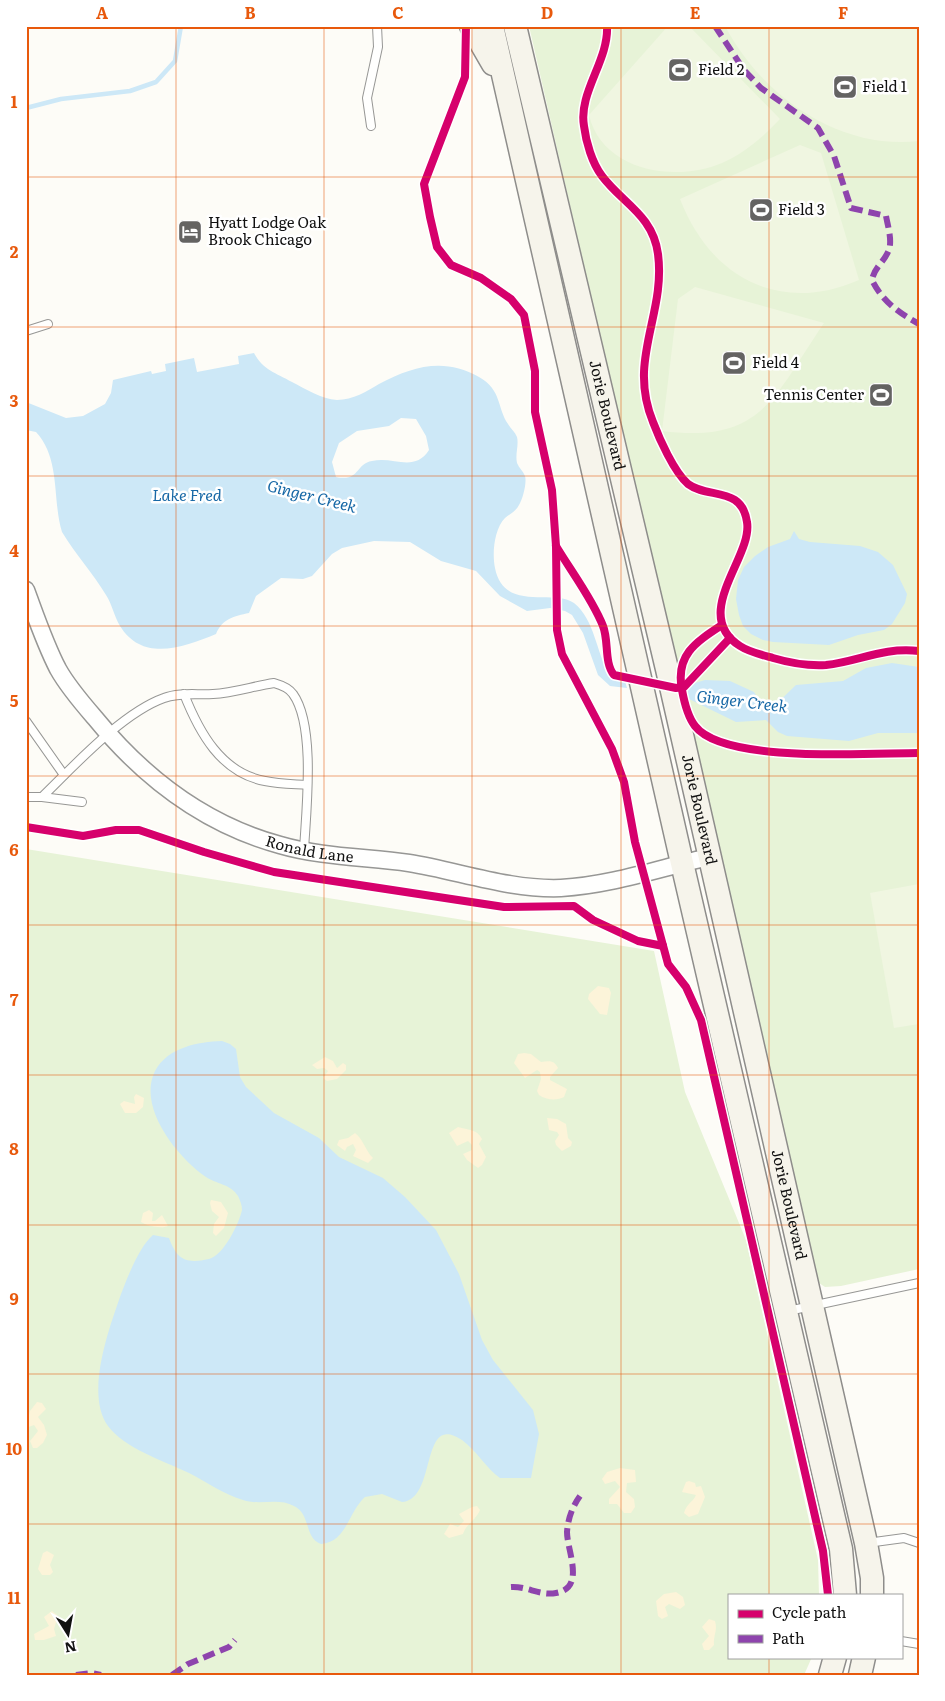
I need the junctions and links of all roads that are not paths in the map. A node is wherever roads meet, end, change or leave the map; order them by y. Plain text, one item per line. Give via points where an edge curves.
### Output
1 (377, 26) edge
2 (471, 26) edge
3 (492, 26) edge
4 (515, 26) edge
5 (504, 82) junction
6 (371, 126) dead end
7 (48, 324) dead end
8 (26, 331) edge
9 (26, 590) edge
10 (184, 694) junction
11 (26, 721) edge
12 (108, 734) junction
13 (64, 775) junction
14 (307, 786) junction
15 (42, 796) junction
16 (26, 797) edge
17 (82, 802) dead end
18 (304, 850) junction
19 (709, 857) junction
20 (682, 863) junction
21 (919, 1283) edge
22 (810, 1306) junction
23 (786, 1312) junction
24 (866, 1543) junction
25 (919, 1543) edge
26 (845, 1594) edge
27 (872, 1594) edge
28 (902, 1641) edge
29 (919, 1644) edge
30 (835, 1658) edge
31 (864, 1658) edge
32 (830, 1675) edge
33 (860, 1675) edge

1 - 6 lane via 378,47 367,98
2 - 5 main road
3 - 5 main road, Jorie Boulevard
4 - 19 main road, Jorie Boulevard
5 - 20 main road, Jorie Boulevard
7 - 8 lane
9 - 12 street, Ronald Lane via 59,671
10 - 12 lane via 164,698
10 - 14 lane via 195,722 212,748 235,770 263,781
10 - 14 lane via 214,694 274,683 293,693 308,750
11 - 13 lane
12 - 13 lane
12 - 18 street, Ronald Lane via 160,785 194,807 236,830 280,846
13 - 15 lane
14 - 18 lane
15 - 16 lane
15 - 17 lane
18 - 20 street, Ronald Lane via 410,864 512,884 560,888 608,882
19 - 20 street, Ronald Lane
19 - 22 main road, Jorie Boulevard
20 - 23 main road, Jorie Boulevard
21 - 22 lane
22 - 23 lane
22 - 24 main road, Jorie Boulevard
23 - 26 main road, Jorie Boulevard via 841,1549
24 - 25 lane via 904,1538
24 - 27 main road, Jorie Boulevard
28 - 29 lane
30 - 32 main road
31 - 33 main road

